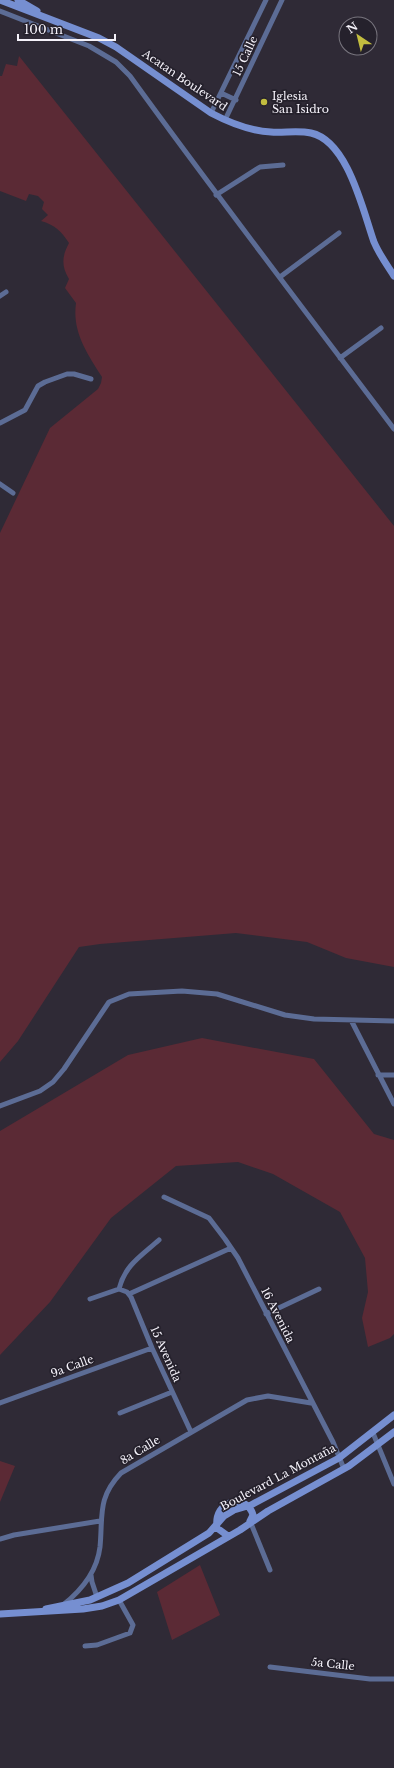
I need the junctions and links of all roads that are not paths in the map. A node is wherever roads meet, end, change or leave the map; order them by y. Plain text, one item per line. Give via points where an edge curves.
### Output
1 (0, 0) edge
2 (18, 0) edge
3 (266, 0) edge
4 (282, 0) edge
5 (0, 11) edge
6 (51, 20) junction
7 (221, 93) junction
8 (236, 100) junction
9 (211, 113) junction
10 (226, 120) junction
11 (283, 164) dead end
12 (216, 195) junction
13 (339, 233) dead end
14 (394, 276) edge
15 (280, 277) junction
16 (6, 292) dead end
17 (0, 296) edge
18 (381, 328) dead end
19 (340, 358) junction
20 (91, 379) dead end
21 (0, 423) edge
22 (394, 429) edge
23 (0, 484) edge
24 (13, 493) dead end
25 (351, 1020) junction
26 (394, 1021) edge
27 (378, 1075) junction
28 (394, 1075) edge
29 (394, 1104) edge
30 (0, 1106) edge
31 (164, 1197) dead end
32 (158, 1240) dead end
33 (231, 1248) junction
34 (119, 1289) junction
35 (319, 1289) dead end
36 (129, 1294) junction
37 (90, 1299) dead end
38 (266, 1314) junction
39 (152, 1348) junction
40 (172, 1392) junction
41 (0, 1403) edge
42 (311, 1403) junction
43 (120, 1413) dead end
44 (394, 1415) edge
45 (191, 1432) junction
46 (394, 1432) edge
47 (373, 1433) junction
48 (378, 1446) junction
49 (339, 1458) junction
50 (344, 1469) junction
51 (394, 1484) edge
52 (246, 1507) junction
53 (250, 1521) junction
54 (100, 1522) junction
55 (217, 1526) junction
56 (228, 1536) junction
57 (0, 1539) edge
58 (270, 1570) dead end
59 (92, 1574) junction
60 (97, 1597) junction
61 (119, 1600) junction
62 (63, 1605) junction
63 (40, 1611) junction
64 (0, 1614) edge
65 (85, 1646) dead end
66 (270, 1667) dead end
67 (394, 1679) edge

1 - 6 main road, Acatan Boulevard
2 - 6 main road, Acatan Boulevard
3 - 7 street, 15 Calle
4 - 8 street, 15 Calle
5 - 12 street via 89,46 116,62 130,76
6 - 9 main road, Acatan Boulevard via 116,47
7 - 8 street
7 - 9 street, 15 Calle
8 - 10 street, 15 Calle
9 - 10 main road, Acatan Boulevard
10 - 14 main road, Acatan Boulevard via 249,129 309,133 328,142 346,166 362,200 376,246
11 - 12 street via 260,167
12 - 15 street
13 - 15 street
15 - 19 street
16 - 17 street
18 - 19 street
19 - 22 street
20 - 21 street via 67,374 46,382 38,386 25,410
23 - 24 street
25 - 26 street
25 - 27 street
25 - 30 street via 285,1015 217,994 129,994 109,1002 53,1082 40,1091
27 - 28 street
27 - 29 street
31 - 33 street, 16 Avenida via 209,1218
32 - 34 street via 128,1269
33 - 36 street
33 - 38 street, 16 Avenida
34 - 36 street
34 - 37 street
35 - 38 street
36 - 39 street, 15 Avenida
38 - 42 street, 16 Avenida
39 - 40 street, 15 Avenida
39 - 41 street, 9a Calle
40 - 43 street
40 - 45 street, 15 Avenida
42 - 45 street, 8a Calle via 281,1397 257,1397 247,1400
42 - 49 street, 16 Avenida
44 - 47 main road, Boulevard La Montaña
45 - 54 street, 8a Calle via 121,1473 105,1496
46 - 48 main road, Boulevard La Montaña
47 - 48 street
47 - 49 main road, Boulevard La Montaña
48 - 50 main road, Boulevard La Montaña
48 - 51 street
49 - 50 street, 16 Avenida
49 - 52 main road, Boulevard La Montaña
50 - 53 main road, Boulevard La Montaña
52 - 53 main road via 253,1513
52 - 55 main road via 241,1502 230,1502 218,1514
53 - 56 main road, Boulevard La Montaña
53 - 58 street
54 - 57 street via 34,1531
54 - 59 street, 8a Calle via 100,1548
55 - 56 main road via 220,1532
55 - 60 main road, Boulevard La Montaña via 128,1583
56 - 61 main road, Boulevard La Montaña
59 - 60 street
59 - 62 street via 78,1593
60 - 62 main road, Boulevard La Montaña
61 - 63 main road, Boulevard La Montaña via 92,1608
61 - 65 street via 133,1625 130,1633 97,1645
62 - 63 main road, Boulevard La Montaña
63 - 64 main road, Boulevard La Montaña
66 - 67 street, 5a Calle via 370,1679

